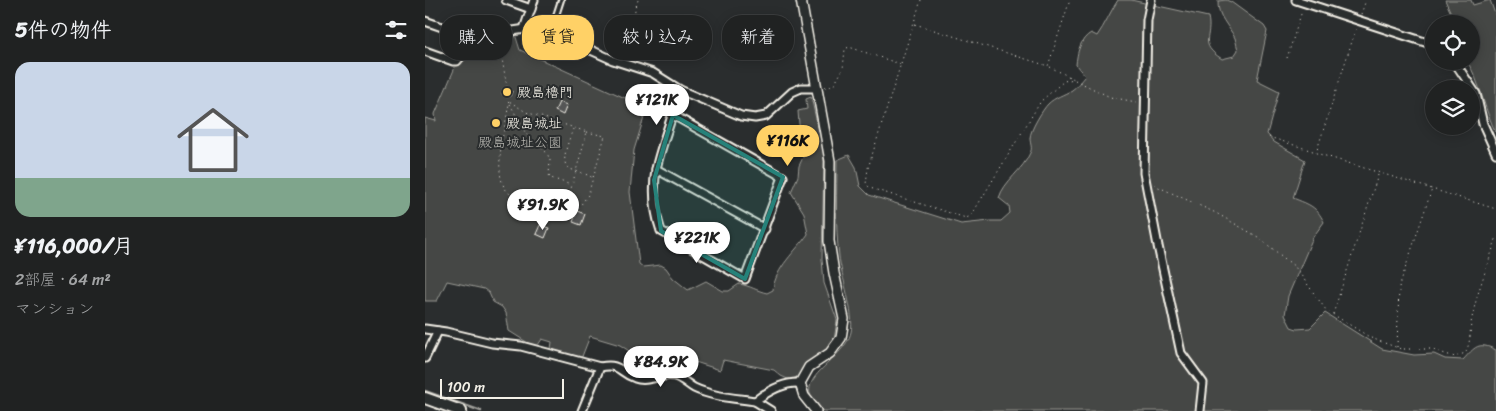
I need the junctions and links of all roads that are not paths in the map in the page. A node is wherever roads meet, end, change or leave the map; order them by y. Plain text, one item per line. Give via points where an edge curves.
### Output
1 (506, 0) edge
2 (534, 0) edge
3 (561, 0) edge
4 (801, 0) edge
5 (1151, 0) edge
6 (1296, 0) edge
7 (531, 9) junction
8 (529, 15) edge
9 (556, 15) edge
10 (425, 21) edge
11 (440, 27) edge
12 (1425, 42) edge
13 (425, 51) edge
14 (594, 51) edge
15 (440, 56) edge
16 (1460, 70) edge
17 (817, 88) junction
18 (680, 90) junction
19 (673, 115) junction
20 (1496, 153) edge
21 (656, 168) junction
22 (765, 229) junction
23 (425, 329) edge
24 (438, 331) junction
25 (425, 358) edge
26 (600, 367) junction
27 (801, 383) junction
28 (425, 398) edge
29 (755, 401) junction
30 (461, 411) edge
31 (582, 411) edge
32 (771, 411) edge
33 (815, 411) edge
34 (1200, 411) edge

1 - 7 street
2 - 7 street
3 - 9 lane
4 - 17 street
5 - 34 street via 1147,20 1144,173 1181,353 1203,383
6 - 12 street
7 - 8 street
10 - 11 street
13 - 15 street
14 - 18 street via 653,73
16 - 20 street via 1476,94 1483,124
17 - 18 street via 801,88 766,116 755,118 741,116
17 - 27 street via 830,161 829,241 844,319 841,338 830,353 809,368
18 - 19 street
19 - 21 street
19 - 22 street via 783,177
21 - 22 street
21 - 22 street via 657,218 661,231 745,279
23 - 24 street
24 - 25 street
24 - 26 street via 521,346
26 - 29 street via 615,366 636,379 675,376 693,387 719,396
26 - 31 street
27 - 29 street via 778,387
27 - 33 street via 804,396
28 - 30 main road
29 - 32 street

